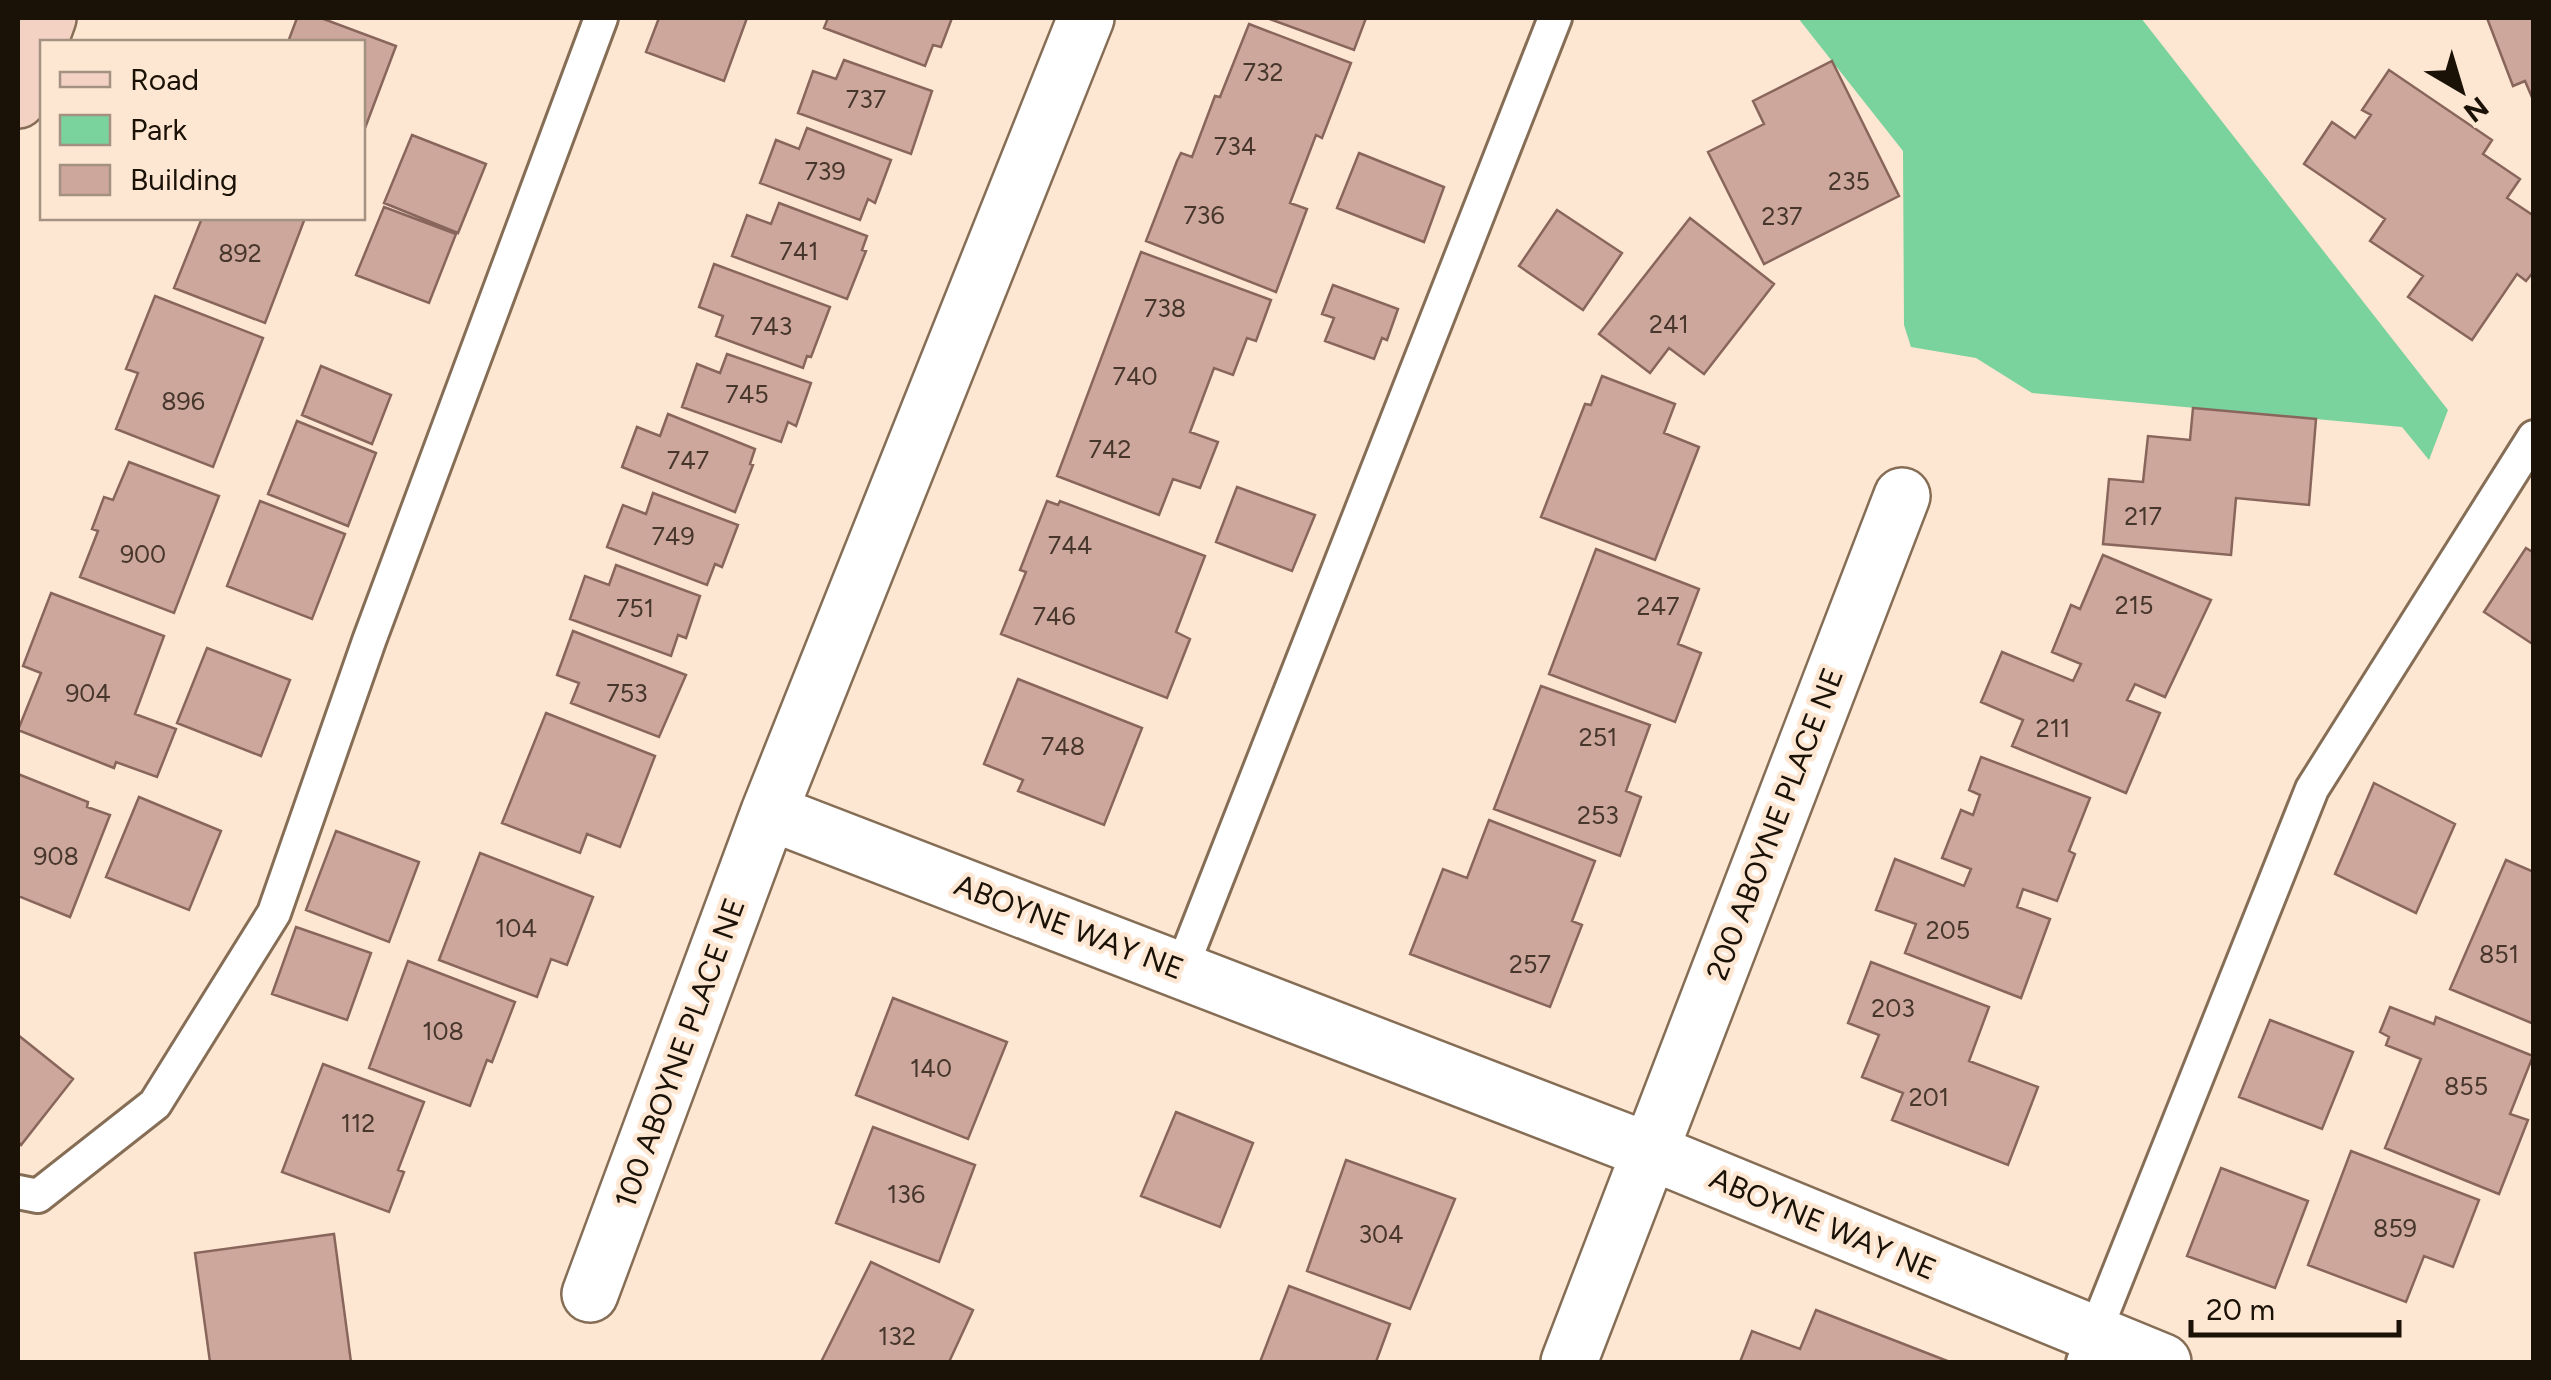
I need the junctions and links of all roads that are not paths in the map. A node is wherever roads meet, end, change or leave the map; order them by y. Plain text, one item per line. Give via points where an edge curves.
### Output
1 (48, 18) edge
2 (602, 18) edge
3 (1086, 18) edge
4 (1555, 18) edge
5 (18, 100) edge
6 (2534, 437) edge
7 (1902, 496) dead end
8 (769, 812) junction
9 (1181, 970) junction
10 (1649, 1152) junction
11 (18, 1192) edge
12 (590, 1294) dead end
13 (2088, 1349) edge
14 (1570, 1362) edge
15 (2162, 1362) edge

1 - 5 street
2 - 11 lane via 274,914 155,1104 38,1196
3 - 8 street
4 - 9 lane
6 - 13 lane via 2312,789
7 - 10 street, 200 ABOYNE PLACE NE
8 - 9 street, ABOYNE WAY NE
8 - 12 street, 100 ABOYNE PLACE NE
9 - 10 street, ABOYNE WAY NE
10 - 13 street, ABOYNE WAY NE
10 - 14 street, 200 ABOYNE PLACE NE
13 - 15 street, ABOYNE WAY NE

